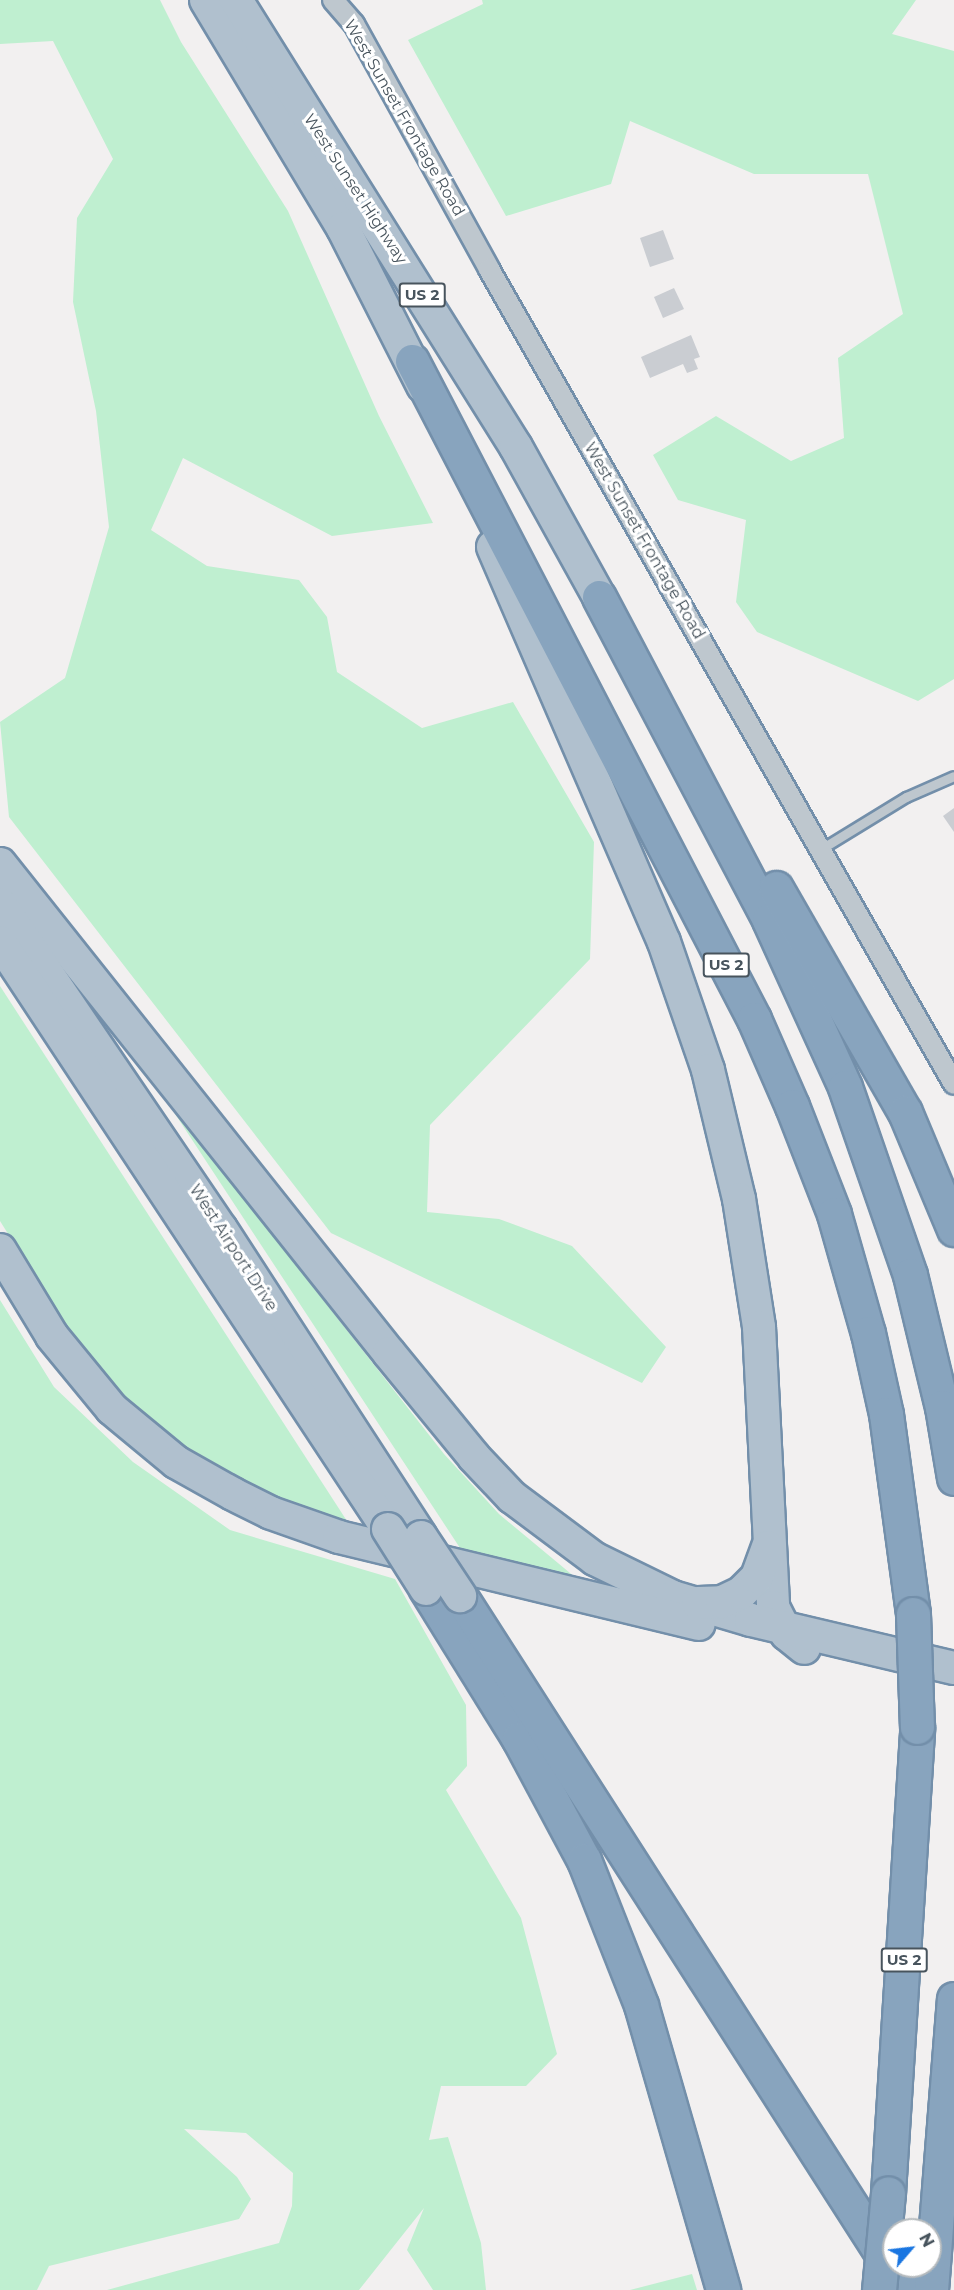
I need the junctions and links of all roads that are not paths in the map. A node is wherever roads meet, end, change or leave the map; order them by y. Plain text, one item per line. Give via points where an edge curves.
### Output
1 (206, 0) edge
2 (236, 0) edge
3 (333, 0) edge
4 (412, 361) junction
5 (599, 597) junction
6 (954, 776) edge
7 (821, 849) junction
8 (0, 864) edge
9 (0, 904) edge
10 (0, 942) edge
11 (954, 1084) edge
12 (954, 1229) edge
13 (0, 1250) edge
14 (954, 1478) edge
15 (770, 1531) junction
16 (426, 1589) joint
17 (460, 1596) joint
18 (692, 1603) junction
19 (793, 1638) junction
20 (954, 1668) edge
21 (954, 1683) edge
22 (954, 1999) edge
23 (723, 2290) edge
24 (879, 2290) edge
25 (905, 2290) edge
26 (931, 2290) edge

1 - 4 main road, West Sunset Highway / US 2 via 344,228
2 - 5 main road, West Sunset Highway / US 2 via 516,447
3 - 7 street, West Sunset Frontage Road via 354,24
4 - 15 main road, West Sunset Highway via 664,942 708,1070 741,1209 756,1297 765,1393
4 - 24 highway, US 2, bridge via 754,1019 837,1225 868,1333 886,1414 913,1614 917,1727
5 - 12 highway via 731,811 880,1068 919,1142
5 - 14 highway, US 2 via 769,920 849,1096 910,1275 942,1407
6 - 7 lane via 906,797
7 - 11 street, West Sunset Frontage Road
8 - 18 main road via 474,1457 512,1497 573,1545 633,1580
9 - 17 main road, West Airport Drive, bridge via 214,1219
10 - 16 main road, West Airport Drive, bridge
13 - 19 main road via 52,1336 112,1409 176,1462 271,1513 374,1547
15 - 18 main road via 765,1560 751,1585 722,1602
15 - 19 main road via 772,1600
16 - 23 highway via 519,1739 584,1860 641,2005
17 - 25 highway
18 - 19 main road
19 - 20 main road
19 - 21 main road
22 - 26 highway

